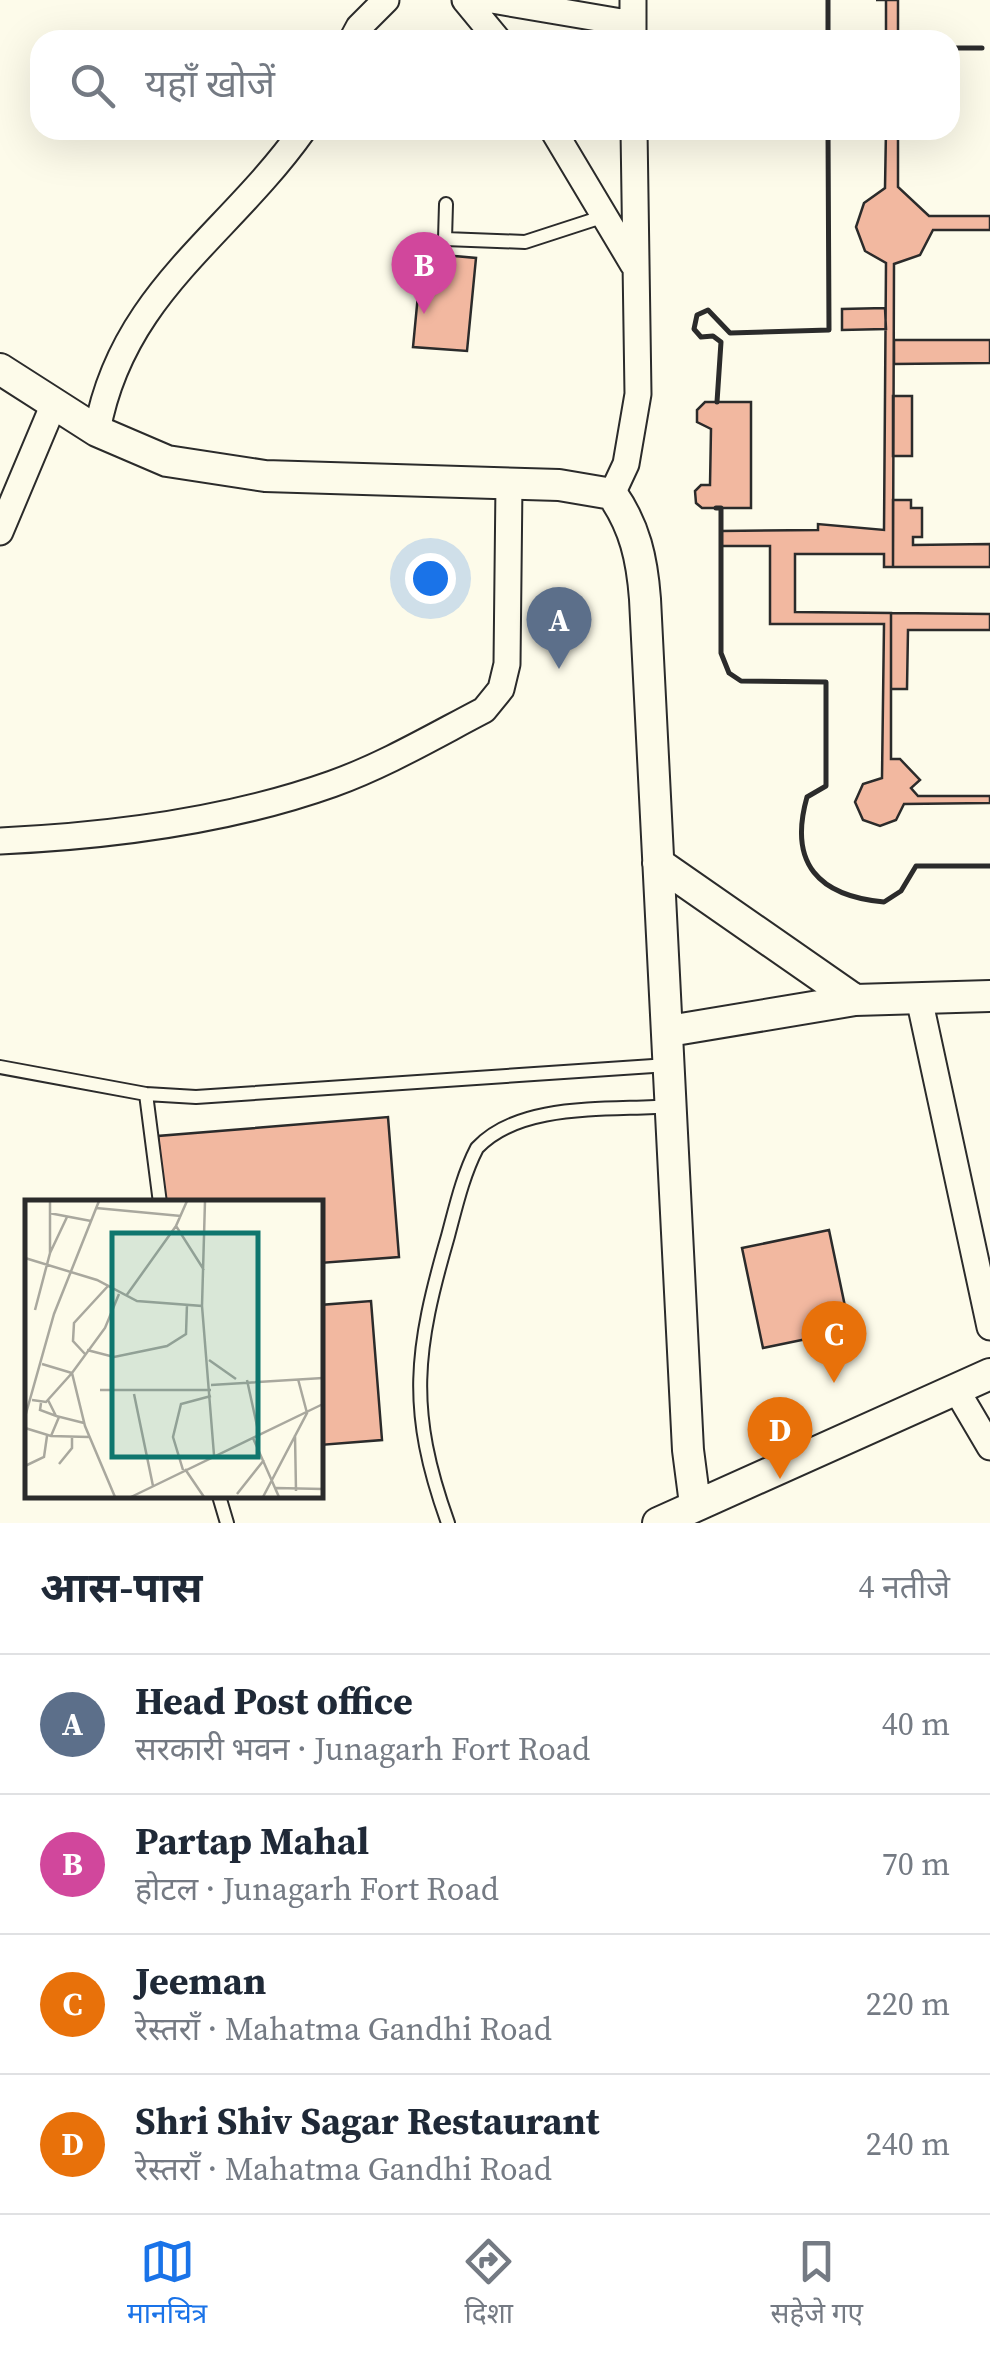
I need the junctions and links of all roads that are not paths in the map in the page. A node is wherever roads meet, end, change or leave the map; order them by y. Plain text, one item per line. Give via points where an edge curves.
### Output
1 (386, 0) edge
2 (465, 0) edge
3 (492, 0) edge
4 (633, 21) edge
5 (357, 30) edge
6 (490, 30) edge
7 (295, 140) edge
8 (560, 140) edge
9 (634, 140) edge
10 (446, 204) dead end
11 (604, 216) junction
12 (636, 269) junction
13 (0, 369) edge
14 (53, 406) junction
15 (97, 432) junction
16 (508, 484) junction
17 (612, 494) junction
18 (0, 532) edge
19 (0, 841) edge
20 (658, 863) junction
21 (990, 996) edge
22 (919, 998) junction
23 (854, 1000) junction
24 (669, 1031) junction
25 (671, 1065) junction
26 (0, 1067) edge
27 (146, 1094) junction
28 (674, 1106) junction
29 (160, 1200) edge
30 (990, 1327) edge
31 (990, 1374) edge
32 (957, 1391) junction
33 (990, 1447) edge
34 (220, 1498) edge
35 (695, 1504) junction
36 (227, 1523) edge
37 (448, 1523) edge
38 (658, 1523) edge

1 - 5 street
2 - 6 street
3 - 4 street
7 - 15 street via 143,316 110,377
8 - 11 street
9 - 12 street
10 - 11 lane via 445,239 525,242
11 - 12 street
12 - 17 street via 635,424
13 - 14 street
14 - 15 street
14 - 18 street
15 - 16 street via 168,460 266,476
16 - 17 street
16 - 19 street via 508,664 502,688 484,710 333,784 246,809
17 - 20 street via 642,558
20 - 23 street
20 - 24 street
21 - 22 street
22 - 23 street
22 - 30 street
23 - 24 street
24 - 25 street
25 - 27 lane via 196,1097
25 - 28 street
26 - 27 lane
27 - 29 lane
28 - 35 street
28 - 37 lane via 520,1120 477,1148 426,1310 417,1383 430,1474
31 - 32 street
32 - 33 street
32 - 35 street
34 - 36 lane
35 - 38 street

